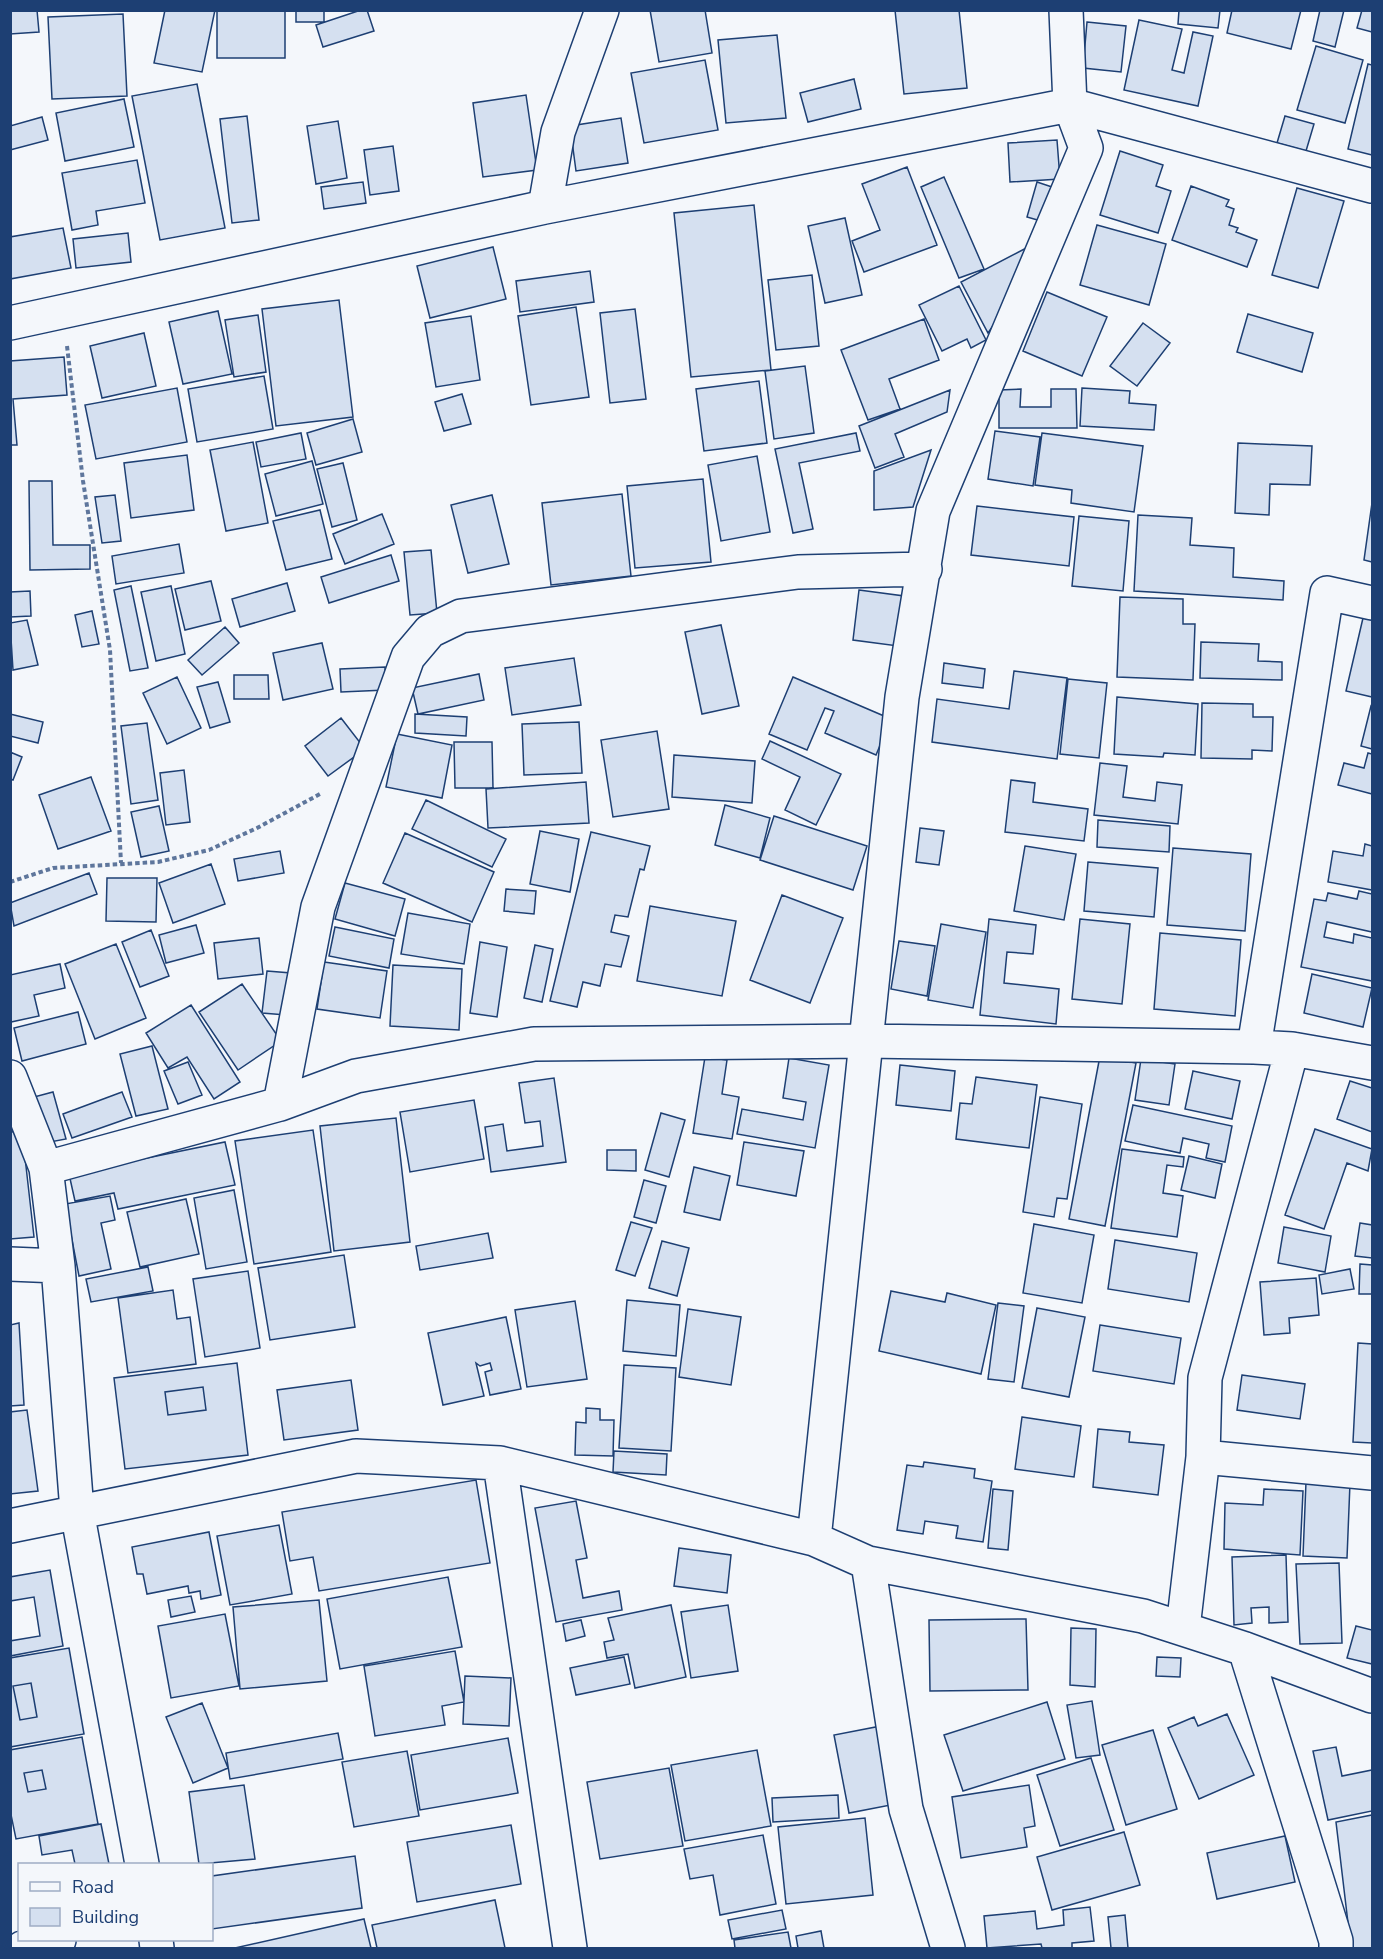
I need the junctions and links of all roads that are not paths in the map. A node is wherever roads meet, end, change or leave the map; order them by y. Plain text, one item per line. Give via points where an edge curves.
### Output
1 (602, 10) edge
2 (1066, 10) edge
3 (1070, 105) junction
4 (1372, 186) edge
5 (545, 207) junction
6 (10, 323) edge
7 (925, 569) junction
8 (1372, 603) edge
9 (866, 1041) junction
10 (1254, 1047) junction
11 (1292, 1049) junction
12 (1372, 1063) edge
13 (10, 1077) edge
14 (280, 1104) junction
15 (46, 1168) junction
16 (10, 1264) edge
17 (57, 1266) junction
18 (1203, 1457) junction
19 (500, 1463) junction
20 (1372, 1473) edge
21 (77, 1511) junction
22 (10, 1526) edge
23 (814, 1539) junction
24 (868, 1563) junction
25 (1183, 1628) junction
26 (1245, 1648) junction
27 (1372, 1696) edge
28 (142, 1863) edge
29 (54, 1941) edge
30 (22, 1948) edge
31 (570, 1948) edge
32 (948, 1948) edge
33 (1336, 1948) edge

1 - 5 street via 558,132
2 - 3 street
3 - 4 street
3 - 5 street
3 - 7 street via 1086,148 933,511
5 - 6 street
7 - 9 street via 902,697
7 - 14 street via 798,572 461,616 430,631 408,657 318,907
8 - 10 street via 1327,593
9 - 10 street
9 - 14 street via 534,1044 356,1076
9 - 23 street
10 - 11 street
11 - 12 street
11 - 18 street via 1205,1378
13 - 15 street
14 - 15 street
15 - 17 street
16 - 17 street
17 - 21 street
18 - 20 street
18 - 25 street
19 - 21 street via 356,1456
19 - 23 street
19 - 31 street
21 - 22 street
21 - 28 street
23 - 24 street
24 - 25 street via 1143,1616
24 - 32 street via 906,1809
25 - 26 street
26 - 27 street
26 - 33 street
29 - 30 street

